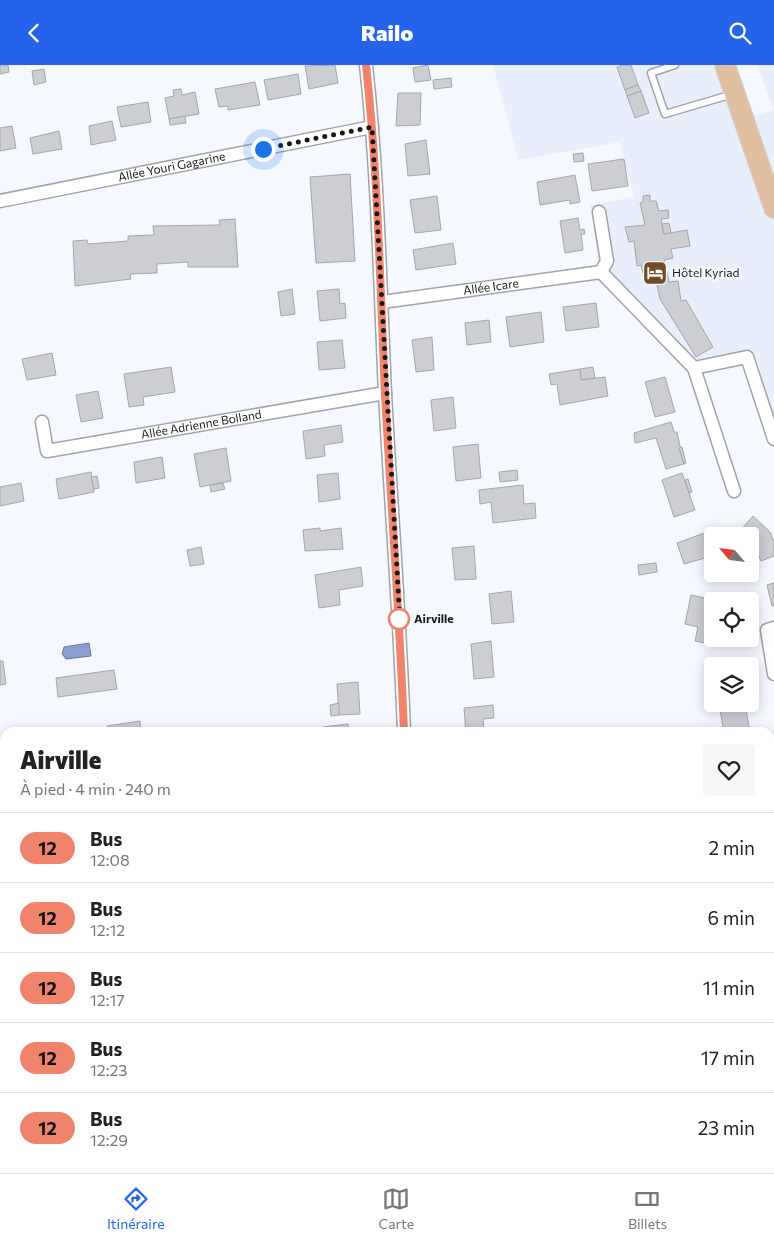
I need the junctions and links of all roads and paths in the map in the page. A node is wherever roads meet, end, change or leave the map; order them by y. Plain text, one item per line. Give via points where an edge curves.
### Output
1 (366, 65) edge
2 (675, 65) edge
3 (725, 65) edge
4 (735, 94) junction
5 (372, 127) junction
6 (0, 201) edge
7 (774, 208) edge
8 (598, 212) dead end
9 (600, 272) junction
10 (382, 302) junction
11 (694, 368) junction
12 (385, 393) junction
13 (42, 422) dead end
14 (774, 439) edge
15 (734, 491) dead end
16 (774, 628) edge
17 (774, 667) edge
18 (404, 727) edge

1 - 5 street
2 - 4 lane via 651,73 665,114
3 - 4 main road
4 - 7 main road
5 - 6 street, Allée Youri Gagarine
5 - 10 street
8 - 9 street via 608,261
9 - 10 street, Allée Icare
9 - 11 street
10 - 12 street
11 - 14 street via 747,357
11 - 15 street
12 - 13 street, Allée Adrienne Bolland via 47,451
12 - 18 street
16 - 17 street via 767,630

